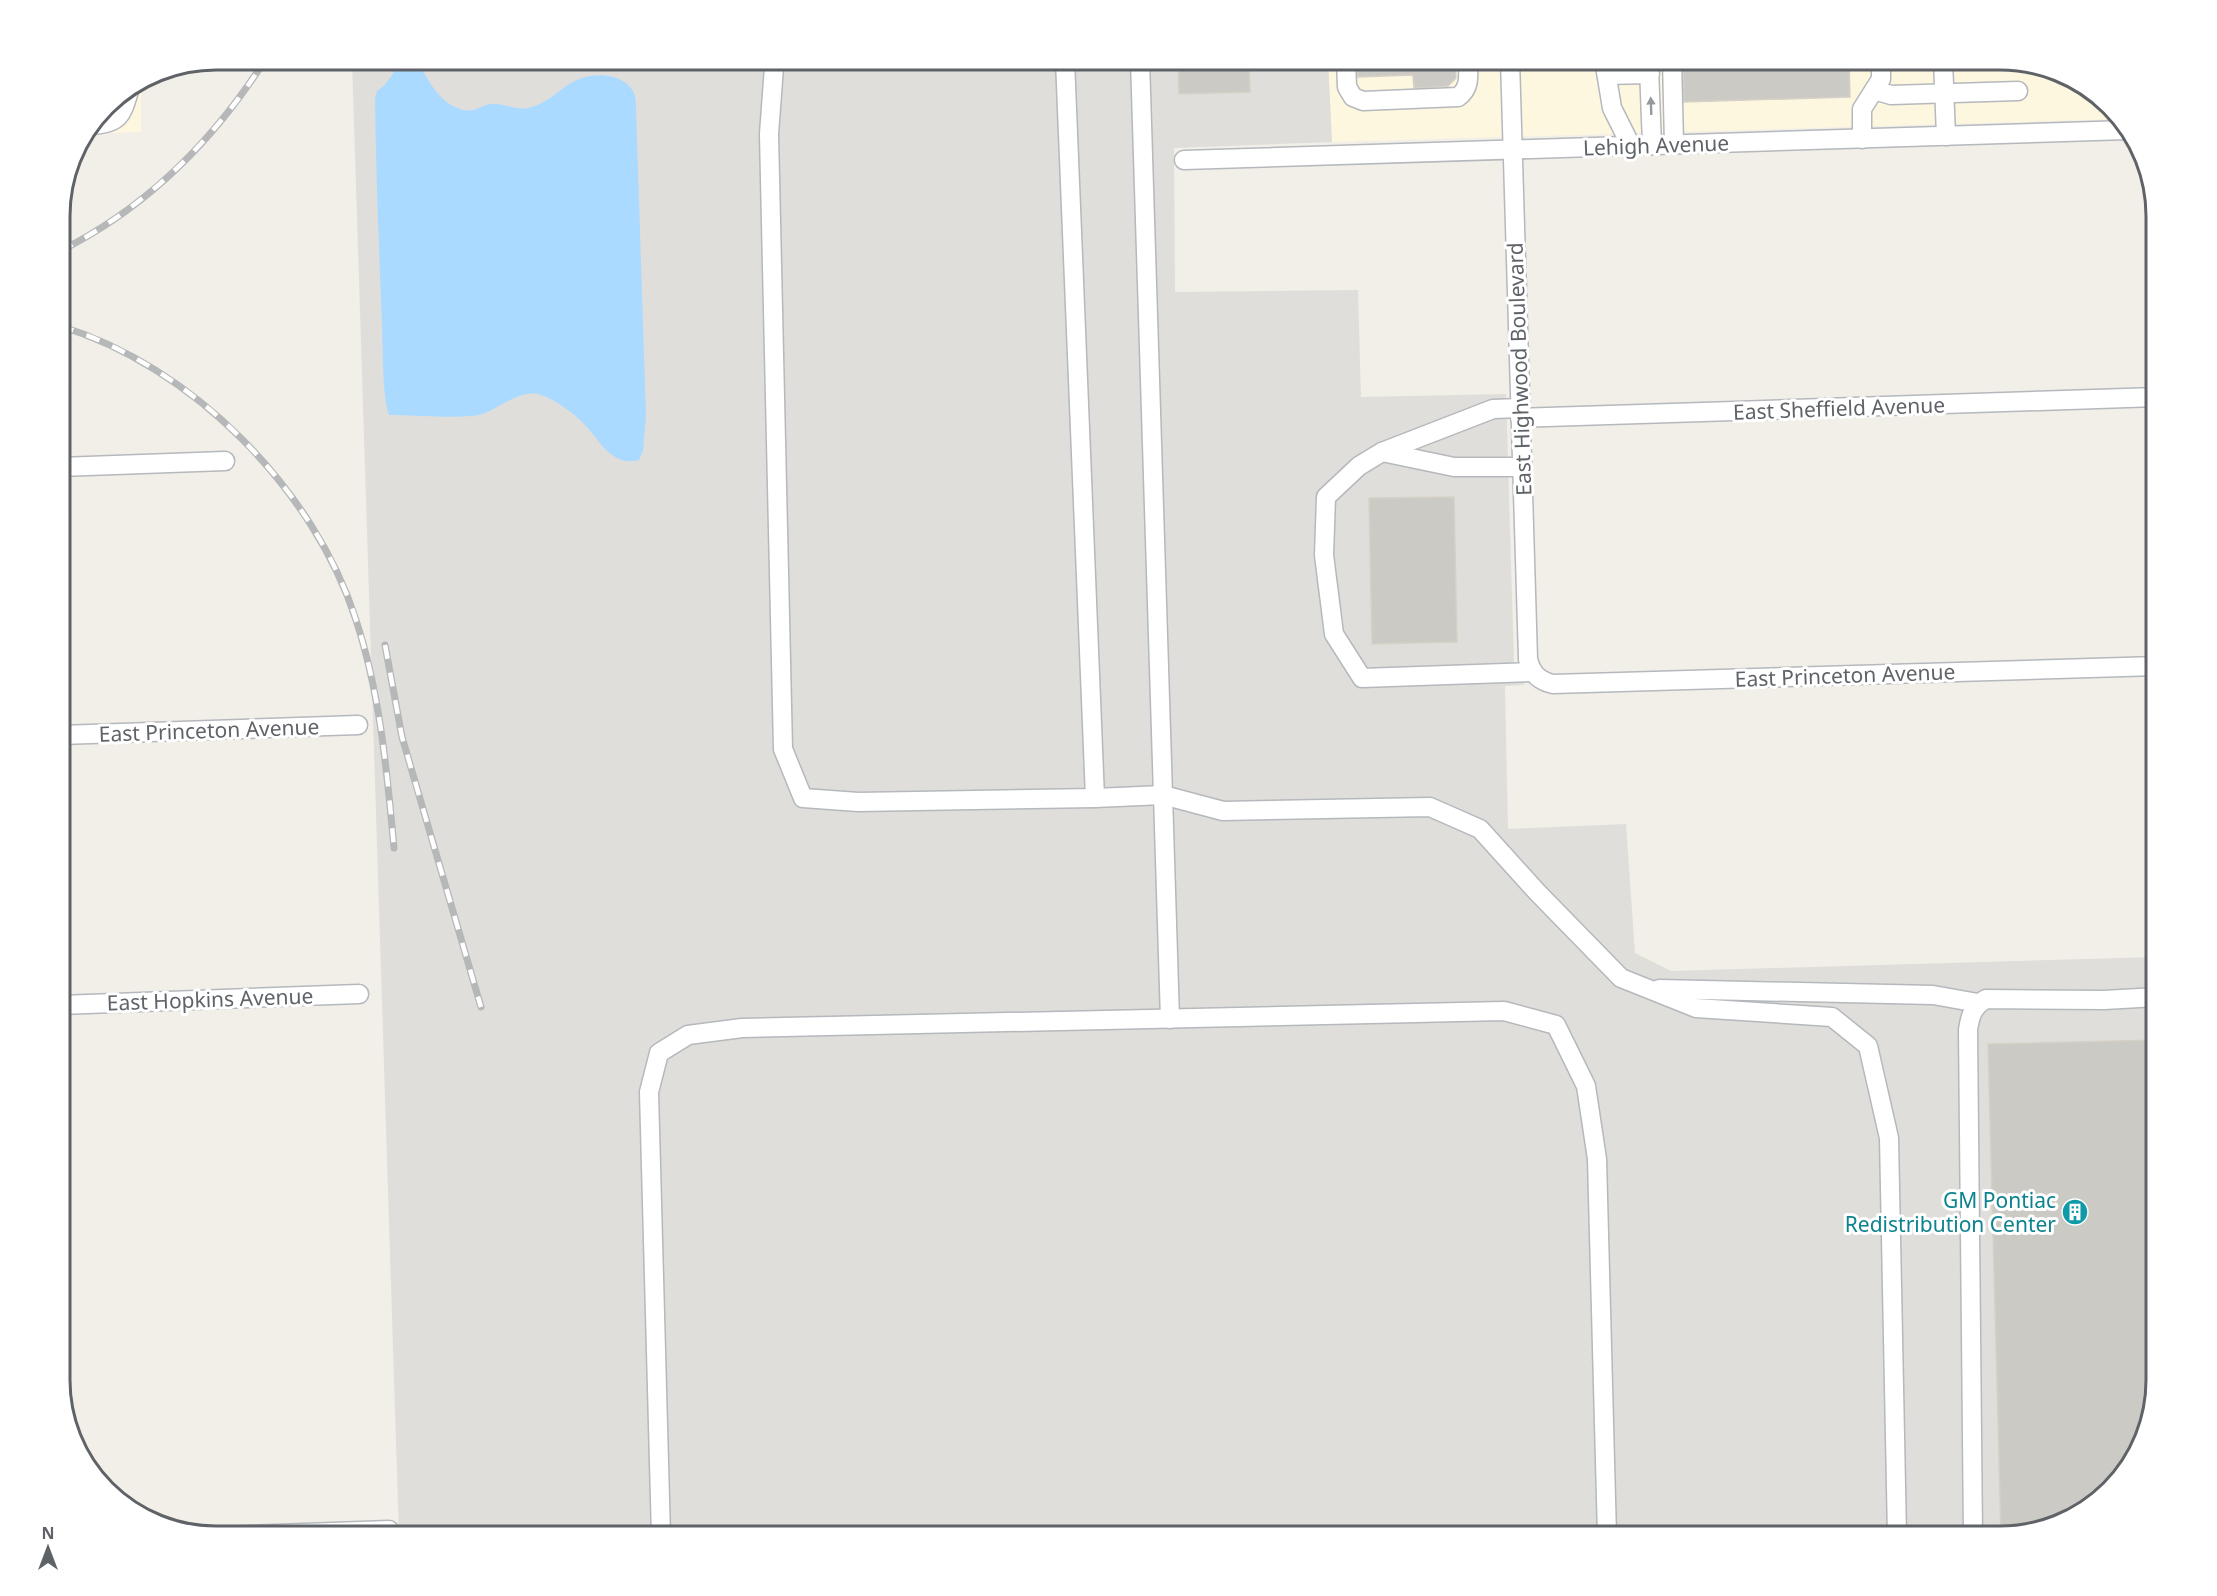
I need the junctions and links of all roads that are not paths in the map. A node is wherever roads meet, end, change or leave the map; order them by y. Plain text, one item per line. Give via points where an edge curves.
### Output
1 (1140, 70) edge
2 (1346, 70) edge
3 (1468, 70) edge
4 (1510, 70) edge
5 (1605, 70) edge
6 (1637, 70) edge
7 (1672, 70) edge
8 (1881, 70) edge
9 (1943, 70) edge
10 (774, 71) edge
11 (1065, 71) edge
12 (1874, 90) junction
13 (2018, 91) dead end
14 (1944, 93) junction
15 (125, 103) edge
16 (117, 110) edge
17 (117, 120) junction
18 (103, 124) edge
19 (2118, 130) edge
20 (1946, 136) junction
21 (1862, 139) junction
22 (1674, 144) junction
23 (1652, 145) junction
24 (1631, 146) junction
25 (1513, 150) junction
26 (1184, 160) dead end
27 (2146, 397) edge
28 (1520, 413) junction
29 (1382, 452) junction
30 (225, 461) dead end
31 (71, 467) edge
32 (1522, 467) junction
33 (2146, 666) edge
34 (1534, 674) junction
35 (358, 725) dead end
36 (71, 735) edge
37 (1163, 795) junction
38 (1095, 798) junction
39 (1648, 989) junction
40 (359, 994) dead end
41 (2146, 998) edge
42 (1978, 1003) junction
43 (71, 1005) edge
44 (1170, 1019) junction
45 (661, 1526) edge
46 (1607, 1526) edge
47 (1897, 1526) edge
48 (1973, 1526) edge

1 - 37 street
2 - 3 street via 1347,87 1353,97 1363,101 1458,97 1466,92
4 - 25 street, East Highwood Boulevard
5 - 24 street via 1612,108
23 -> 6 street via 1649,71
7 - 22 street
8 - 12 street
9 - 14 street
10 - 38 street via 769,134 783,749 803,798
11 - 38 street
12 - 14 street via 1891,95
12 - 21 street via 1862,110
13 - 14 street
14 - 20 street
15 - 17 street
16 - 17 street
17 - 18 street
19 - 20 street, Lehigh Avenue
20 - 21 street, Lehigh Avenue
21 - 22 street, Lehigh Avenue
22 - 23 street, Lehigh Avenue
23 - 24 street, Lehigh Avenue
24 - 25 street, Lehigh Avenue
25 - 26 street, Lehigh Avenue
25 - 28 street, East Highwood Boulevard
27 - 28 street, East Sheffield Avenue
28 - 29 street, East Sheffield Avenue via 1493,409
28 - 32 street, East Highwood Boulevard
29 - 32 street via 1454,467
29 - 34 street, East Princeton Avenue via 1359,466 1326,497 1324,555 1334,634 1362,678
30 - 31 street
32 - 34 street, East Highwood Boulevard via 1528,659
33 - 34 street, East Princeton Avenue via 1553,684
35 - 36 street, East Princeton Avenue
37 - 38 street
37 - 39 street via 1223,811 1430,807 1480,829 1621,978
37 - 44 street
39 - 42 street via 1933,995
39 - 47 street via 1696,1008 1832,1017 1868,1046 1888,1138
40 - 43 street, East Hopkins Avenue
41 - 42 street via 1986,999
42 - 48 street via 1968,1030
44 - 45 street via 742,1028 688,1035 659,1053 649,1092
44 - 46 street via 1504,1011 1556,1025 1586,1086 1597,1159

